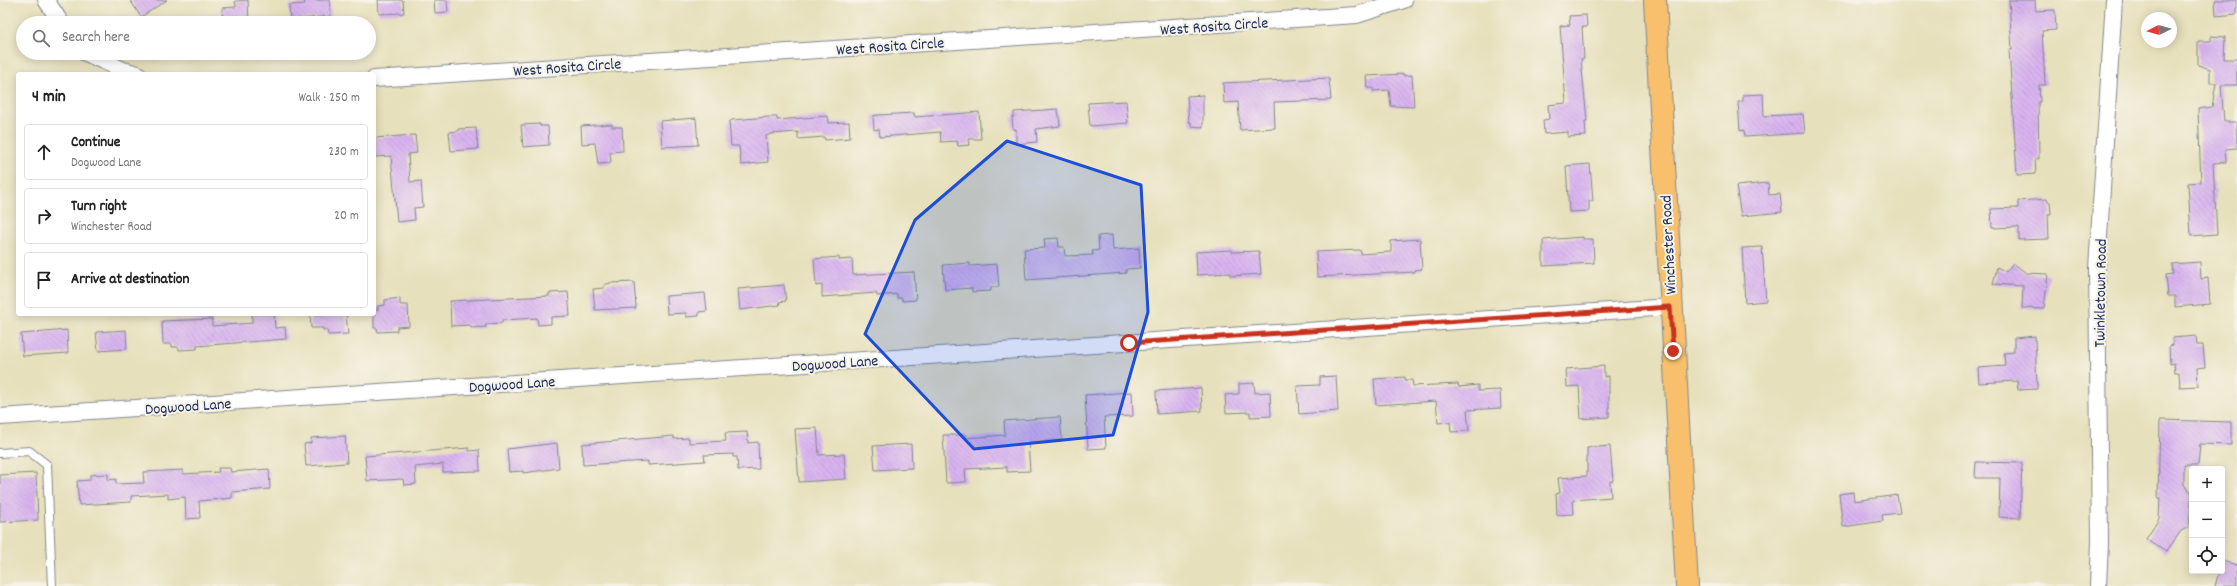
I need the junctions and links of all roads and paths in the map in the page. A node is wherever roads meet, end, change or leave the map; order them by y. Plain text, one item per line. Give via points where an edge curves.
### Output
1 (46, 0) edge
2 (1404, 0) edge
3 (1655, 0) edge
4 (2114, 0) edge
5 (56, 16) edge
6 (101, 60) edge
7 (130, 72) edge
8 (376, 79) edge
9 (1670, 307) junction
10 (0, 417) edge
11 (0, 453) edge
12 (52, 586) edge
13 (1687, 586) edge
14 (2098, 586) edge

1 - 5 street
2 - 8 street, West Rosita Circle via 1357,15
3 - 9 main road, Winchester Road
4 - 14 street, Twinkletown Road via 2097,268 2100,543
6 - 7 street
9 - 10 street, Dogwood Lane
9 - 13 main road, Winchester Road
11 - 12 lane via 29,452 47,465

